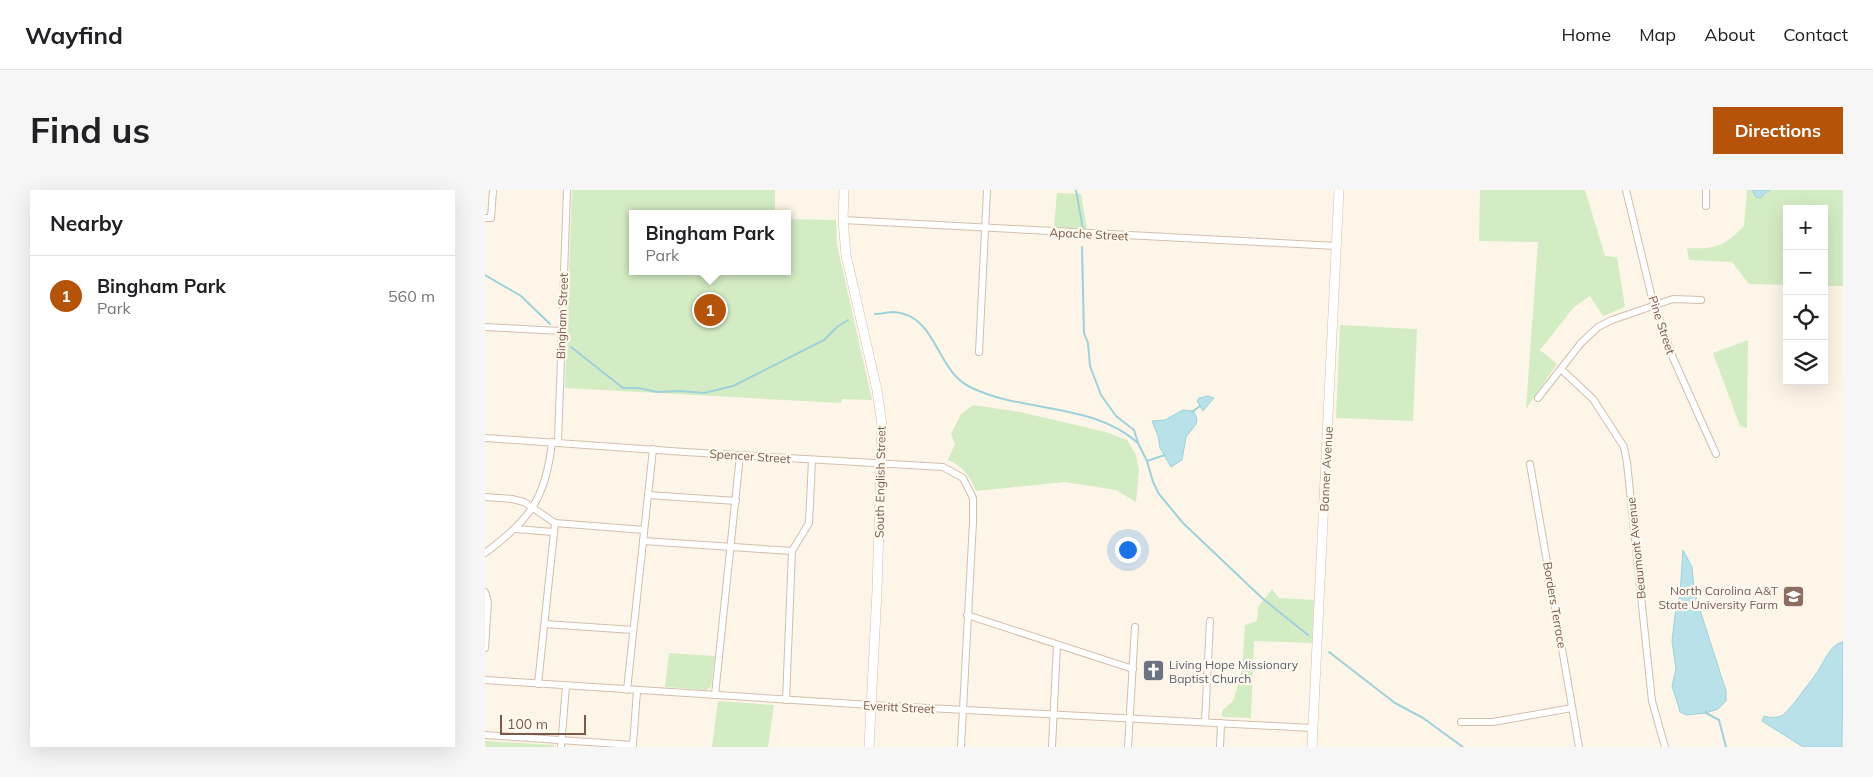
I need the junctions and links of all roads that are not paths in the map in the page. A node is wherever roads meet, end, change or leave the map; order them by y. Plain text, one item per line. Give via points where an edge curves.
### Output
1 (493, 190) edge
2 (567, 190) edge
3 (844, 190) edge
4 (987, 190) edge
5 (1339, 190) edge
6 (1626, 190) edge
7 (1706, 190) edge
8 (1706, 206) dead end
9 (485, 218) edge
10 (843, 220) junction
11 (985, 228) junction
12 (1336, 246) junction
13 (1701, 300) dead end
14 (1655, 305) junction
15 (485, 328) edge
16 (561, 332) junction
17 (979, 352) dead end
18 (1561, 369) junction
19 (1538, 398) dead end
20 (485, 438) edge
21 (555, 442) junction
22 (653, 449) junction
23 (1716, 454) dead end
24 (740, 455) junction
25 (812, 460) junction
26 (882, 464) junction
27 (1530, 464) dead end
28 (648, 495) junction
29 (485, 497) edge
30 (736, 501) junction
31 (533, 508) junction
32 (555, 523) junction
33 (516, 529) junction
34 (644, 530) junction
35 (553, 532) junction
36 (643, 541) junction
37 (731, 547) junction
38 (792, 552) junction
39 (485, 553) edge
40 (485, 592) edge
41 (967, 615) junction
42 (1210, 621) dead end
43 (545, 624) junction
44 (1135, 628) dead end
45 (633, 630) junction
46 (1057, 645) junction
47 (485, 648) edge
48 (1133, 669) junction
49 (485, 680) edge
50 (539, 684) junction
51 (566, 686) junction
52 (627, 690) junction
53 (637, 691) junction
54 (715, 695) junction
55 (786, 700) junction
56 (871, 705) junction
57 (1572, 708) junction
58 (962, 709) junction
59 (1054, 714) junction
60 (1130, 718) junction
61 (1205, 722) junction
62 (1461, 722) dead end
63 (1221, 723) junction
64 (1312, 728) junction
65 (485, 735) edge
66 (561, 744) edge
67 (869, 747) edge
68 (961, 747) edge
69 (1052, 747) edge
70 (1128, 747) edge
71 (1220, 747) edge
72 (1312, 747) edge
73 (1579, 747) edge
74 (1665, 747) edge

1 - 9 street via 493,213 491,218
2 - 16 street, Bingham Street
3 - 10 street, South English Street
4 - 11 street
5 - 12 street, Banner Avenue
6 - 14 street, Pine Street
7 - 8 street
10 - 11 street, Apache Street
10 - 26 street, South English Street via 848,266 879,403
11 - 12 street, Apache Street
11 - 17 street
12 - 64 street, Banner Avenue
13 - 14 street via 1673,299
14 - 18 street via 1598,327
14 - 23 street, Pine Street via 1673,358
15 - 16 street
16 - 21 street, Bingham Street
18 - 19 street
18 - 74 street, Beaumont Avenue via 1593,399 1624,447 1653,701
20 - 21 street, Spencer Street
21 - 22 street, Spencer Street
21 - 31 street, Bingham Street via 544,486
22 - 24 street, Spencer Street
22 - 28 street
24 - 25 street, Spencer Street
24 - 30 street
25 - 26 street, Spencer Street
25 - 38 street via 809,523
26 - 41 street, Spencer Street via 943,467 963,478 973,498
26 - 56 street, South English Street
27 - 57 street, Borders Terrace
28 - 30 street
28 - 34 street
29 - 31 street via 518,500
30 - 37 street
31 - 32 street
31 - 33 street, Bingham Street
32 - 34 street
32 - 35 street
33 - 35 street
33 - 39 street, Bingham Street
34 - 36 street
35 - 43 street
36 - 37 street
36 - 45 street
37 - 38 street
37 - 54 street
38 - 55 street
40 - 47 street via 488,602
41 - 46 street
41 - 58 street, Spencer Street
42 - 61 street
43 - 45 street
43 - 50 street
44 - 48 street
45 - 52 street
46 - 48 street
46 - 59 street
48 - 60 street
49 - 50 street, Everitt Street
50 - 51 street, Everitt Street
51 - 52 street, Everitt Street
51 - 66 street
52 - 53 street, Everitt Street
53 - 54 street, Everitt Street
53 - 66 street via 633,746
54 - 55 street, Everitt Street
55 - 56 street, Everitt Street
56 - 58 street, Everitt Street
56 - 67 street, South English Street
57 - 62 street via 1493,722
57 - 73 street, Borders Terrace
58 - 59 street, Everitt Street
58 - 68 street, Spencer Street
59 - 60 street, Everitt Street
59 - 69 street
60 - 61 street, Everitt Street
60 - 70 street
61 - 63 street, Everitt Street
63 - 64 street, Everitt Street
63 - 71 street
64 - 72 street, Banner Avenue
65 - 66 street

